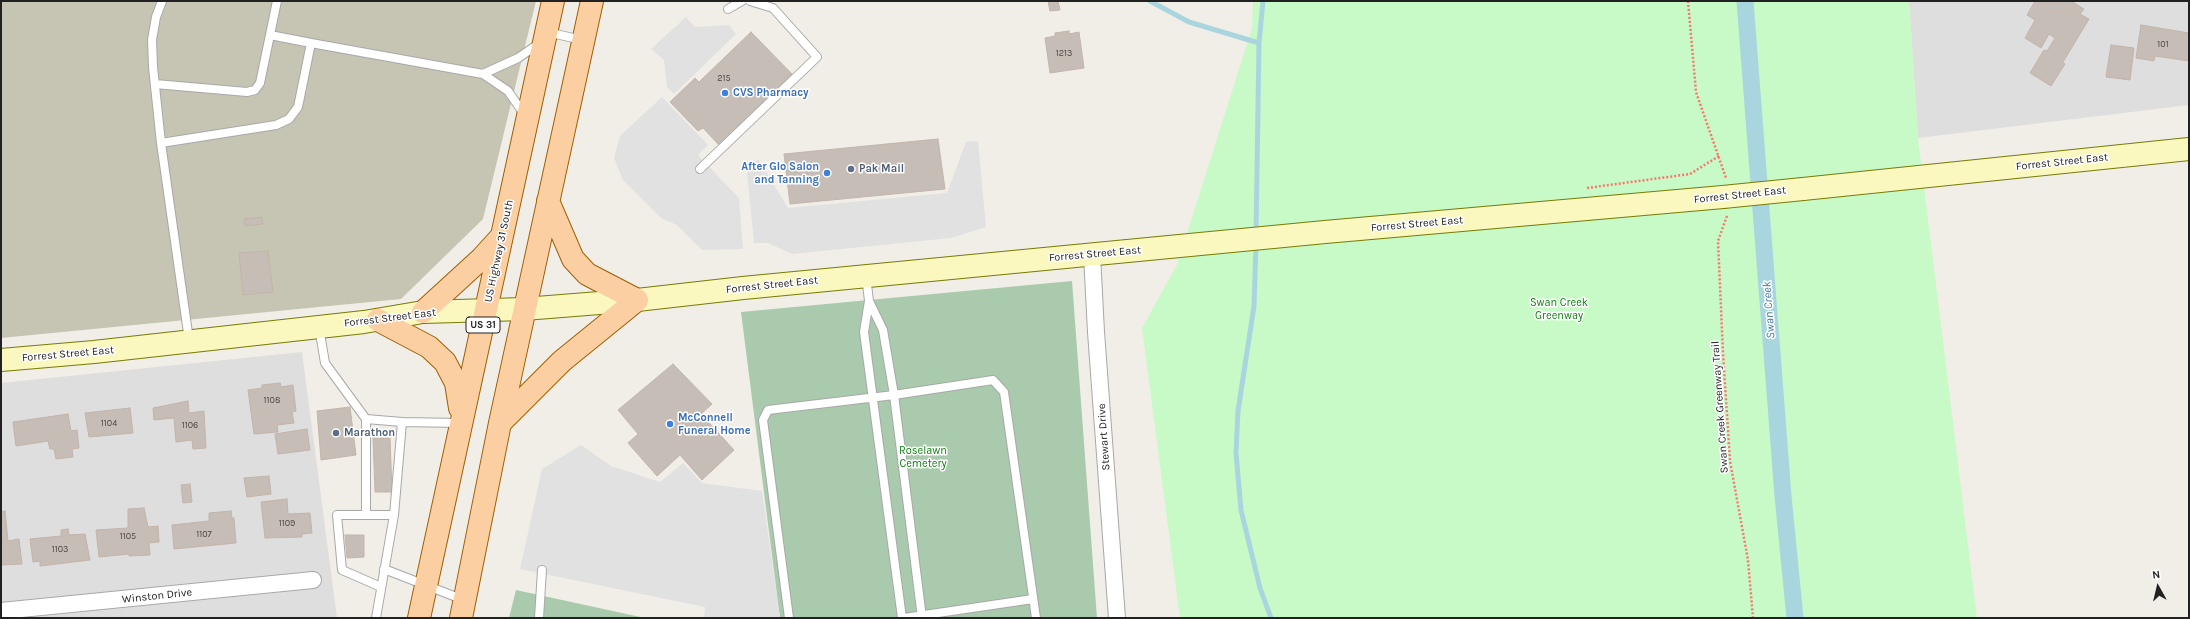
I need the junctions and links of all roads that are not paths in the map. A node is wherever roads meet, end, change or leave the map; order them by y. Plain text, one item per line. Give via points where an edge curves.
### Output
1 (162, 1) edge
2 (277, 1) edge
3 (553, 1) edge
4 (592, 1) edge
5 (742, 1) edge
6 (750, 1) edge
7 (728, 9) dead end
8 (270, 35) junction
9 (545, 35) junction
10 (583, 40) junction
11 (311, 43) junction
12 (483, 74) junction
13 (155, 84) junction
14 (527, 119) junction
15 (161, 143) junction
16 (2189, 149) edge
17 (700, 170) dead end
18 (548, 201) junction
19 (503, 235) junction
20 (1092, 255) junction
21 (866, 276) junction
22 (636, 300) junction
23 (869, 302) junction
24 (524, 309) junction
25 (487, 310) junction
26 (423, 312) junction
27 (378, 320) junction
28 (319, 327) junction
29 (189, 342) junction
30 (1, 360) edge
31 (894, 395) junction
32 (874, 398) junction
33 (366, 419) junction
34 (461, 420) junction
35 (402, 422) junction
36 (500, 423) junction
37 (366, 514) junction
38 (394, 515) junction
39 (384, 569) junction
40 (542, 570) dead end
41 (313, 580) dead end
42 (426, 585) junction
43 (381, 587) junction
44 (1033, 599) junction
45 (463, 609) edge
46 (1, 611) edge
47 (922, 617) edge
48 (376, 618) edge
49 (419, 618) edge
50 (539, 618) edge
51 (789, 618) edge
52 (903, 618) edge
53 (1036, 618) edge
54 (1117, 618) edge

1 - 13 lane via 152,40
2 - 8 lane
3 - 9 main road, US Highway 31 South / US 31
4 - 10 main road
5 - 7 lane
6 - 17 lane via 773,8 817,57
8 - 11 lane
8 - 13 lane via 260,83 255,90 247,92
9 - 10 lane
9 - 12 lane via 534,48
9 - 14 main road, US Highway 31 South / US 31
10 - 18 main road
11 - 12 lane
11 - 15 lane via 298,107 289,119 276,125
12 - 14 lane via 508,90
13 - 15 lane
14 - 19 main road, US Highway 31 South / US 31
15 - 29 lane
16 - 20 street, Forrest Street East, bridge via 1723,197
18 - 22 main road via 573,258 587,274
18 - 24 main road
19 - 25 main road, US Highway 31 South / US 31
19 - 26 main road via 482,258
20 - 21 street, Forrest Street East
20 - 54 street, Stewart Drive
21 - 22 street, Forrest Street East
21 - 23 lane
22 - 24 street, Forrest Street East
22 - 36 main road via 562,361
23 - 31 lane via 883,330
23 - 32 lane via 864,332
24 - 25 street, Forrest Street East
24 - 36 main road
25 - 26 street, Forrest Street East
25 - 34 main road, US Highway 31 South / US 31
26 - 27 street, Forrest Street East
27 - 28 street, Forrest Street East
27 - 34 main road via 429,347 445,362 456,382
28 - 29 street, Forrest Street East
28 - 33 lane via 325,363
29 - 30 street, Forrest Street East
31 - 32 lane
31 - 44 lane via 993,380 1004,392
31 - 47 lane
32 - 51 lane via 768,410 763,420
32 - 52 lane
33 - 35 lane
33 - 37 lane
34 - 35 lane
34 - 42 main road, US Highway 31 South / US 31
35 - 38 lane
36 - 45 main road
37 - 38 lane
37 - 43 lane via 337,515 342,570
38 - 39 lane
39 - 42 lane
39 - 43 lane
40 - 50 lane
41 - 46 street, Winston Drive
42 - 45 lane
42 - 49 main road, US Highway 31 South / US 31
43 - 48 lane
44 - 47 lane
44 - 53 lane
47 - 52 lane

